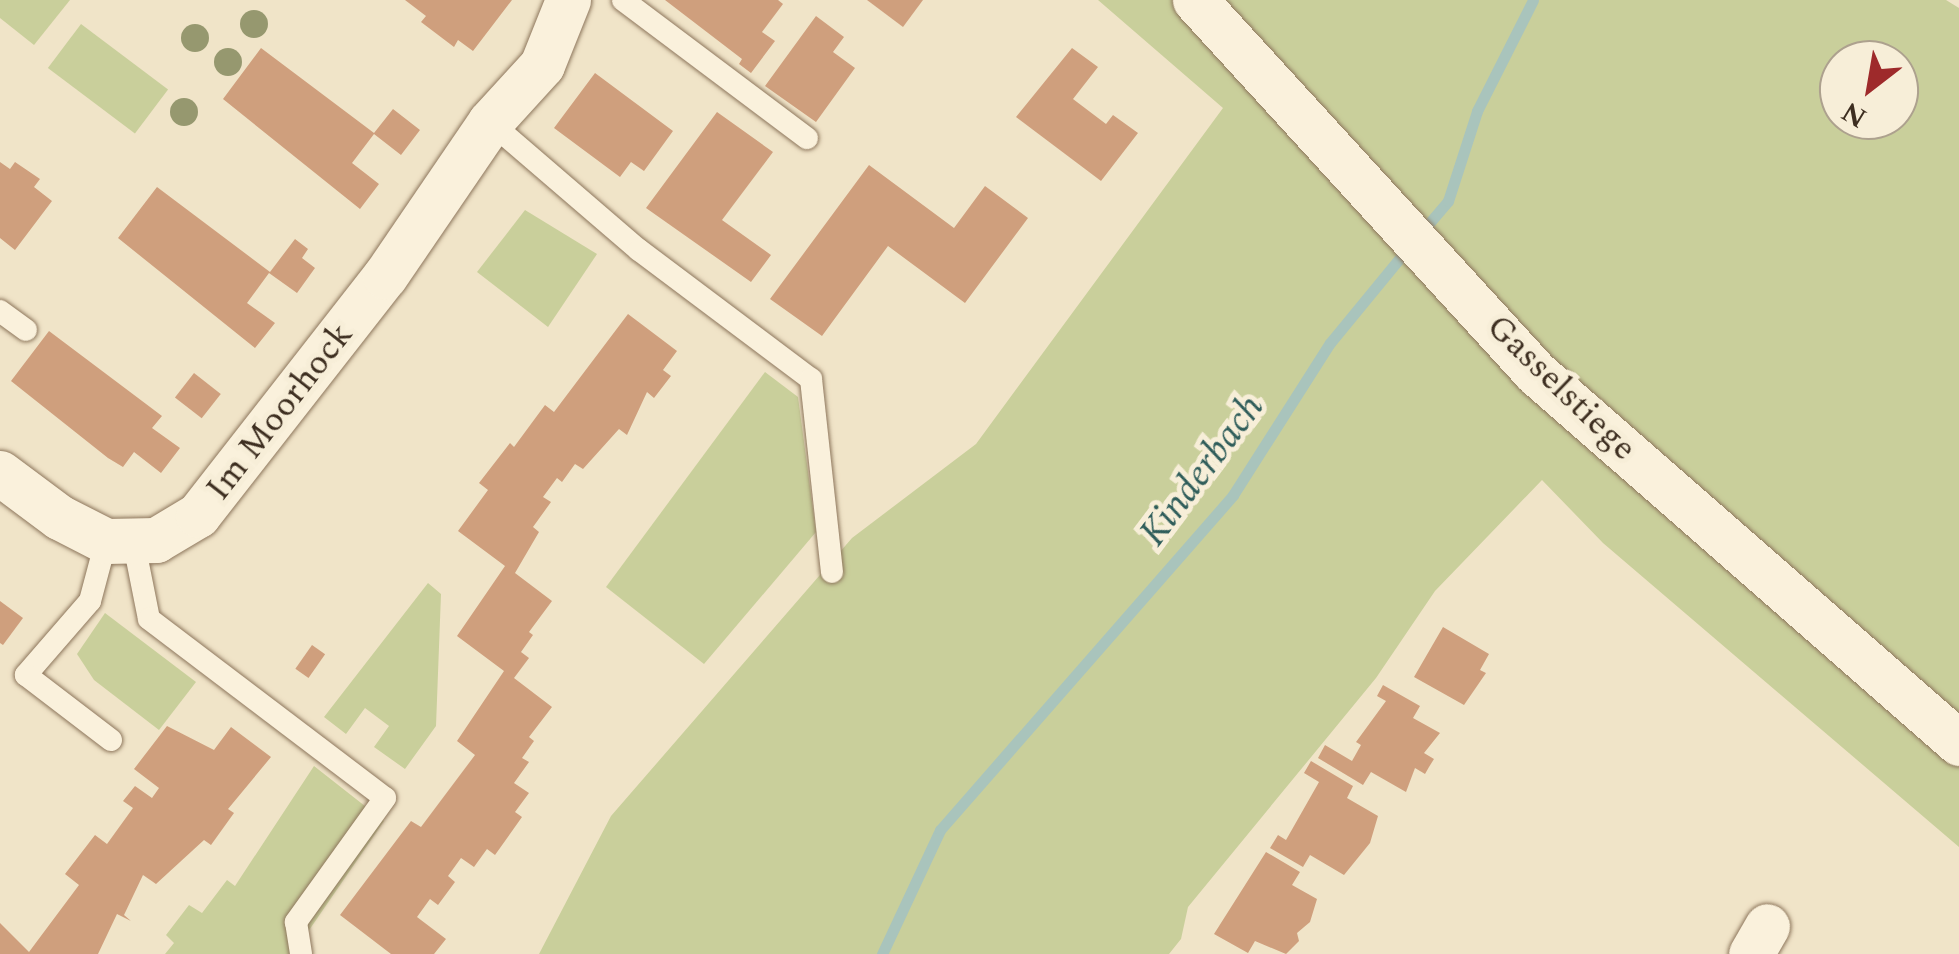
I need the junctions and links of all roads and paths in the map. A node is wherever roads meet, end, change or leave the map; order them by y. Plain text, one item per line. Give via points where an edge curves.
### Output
1 (568, 0) edge
2 (623, 0) edge
3 (1194, 0) edge
4 (490, 122) junction
5 (807, 138) dead end
6 (0, 311) edge
7 (26, 330) dead end
8 (0, 473) edge
9 (120, 543) junction
10 (832, 572) dead end
11 (111, 740) dead end
12 (1959, 744) edge
13 (301, 954) edge

1 - 4 street, Im Moorhock via 542,64
2 - 5 lane
3 - 12 street, Gasselstiege via 1536,373
4 - 9 street, Im Moorhock via 385,276 218,496 176,532
4 - 10 lane via 639,250 811,379
6 - 7 lane
8 - 9 street via 58,517
9 - 11 lane via 90,601 26,675
9 - 13 lane via 149,619 385,798 296,922

